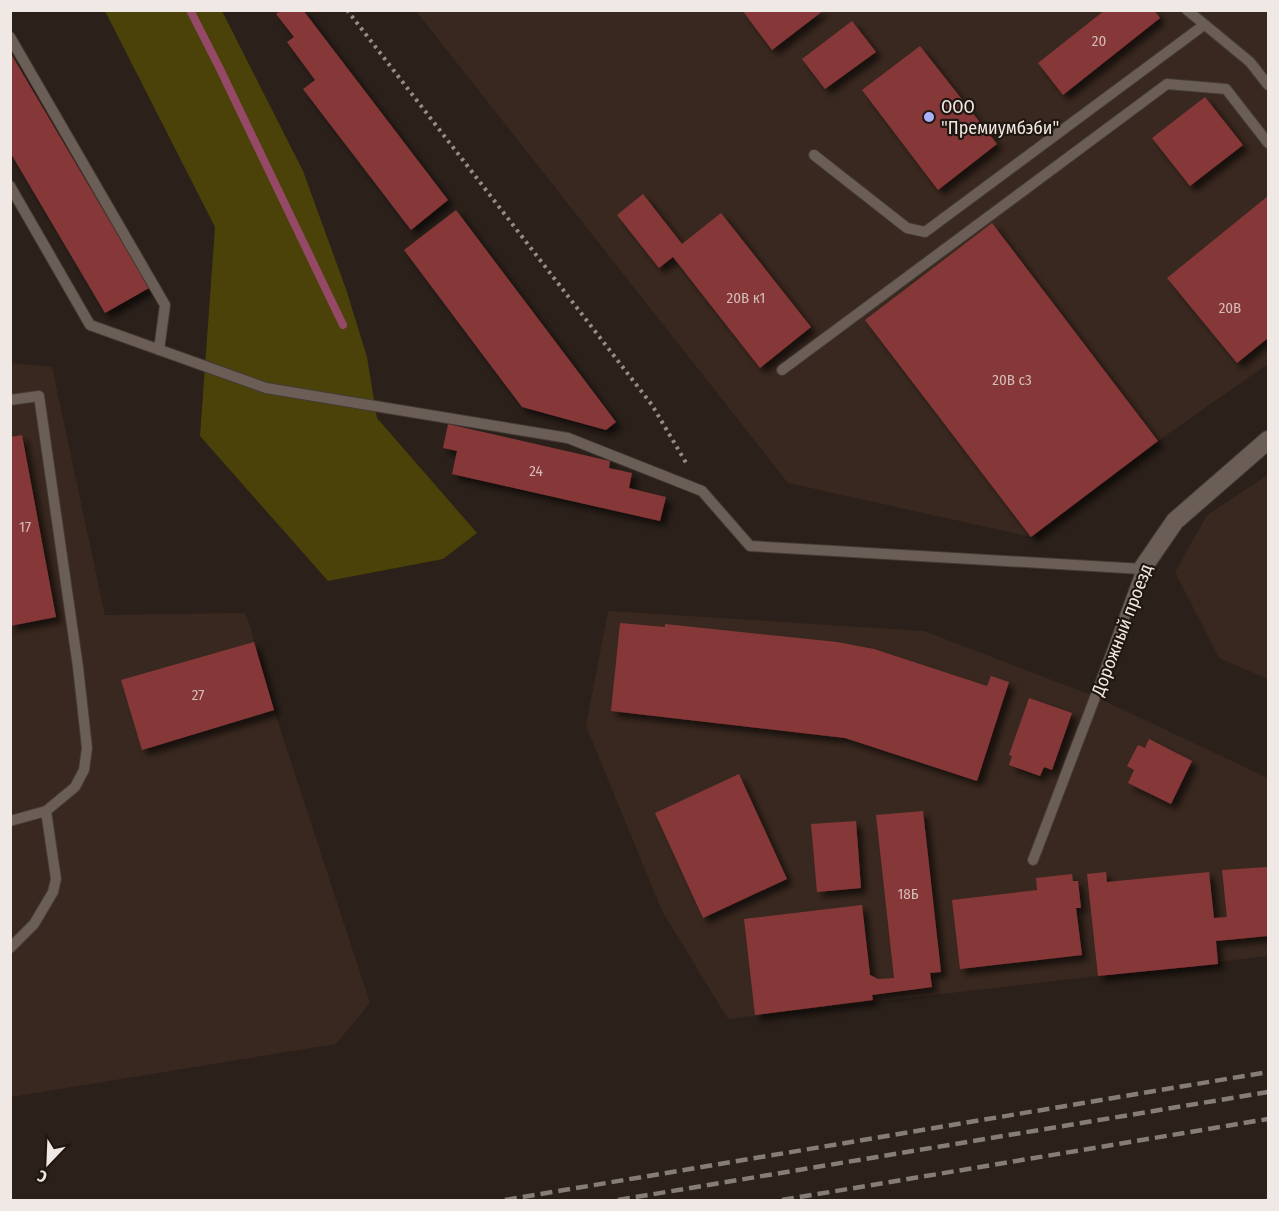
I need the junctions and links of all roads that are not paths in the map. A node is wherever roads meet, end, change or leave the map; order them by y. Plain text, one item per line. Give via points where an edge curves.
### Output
1 (1187, 10) edge
2 (1204, 25) junction
3 (10, 37) edge
4 (1269, 85) edge
5 (1269, 143) edge
6 (814, 155) dead end
7 (10, 186) edge
8 (159, 350) junction
9 (782, 370) dead end
10 (10, 400) edge
11 (1269, 440) edge
12 (1142, 569) junction
13 (46, 811) junction
14 (10, 821) edge
15 (1034, 860) dead end
16 (10, 948) edge

1 - 2 lane
2 - 4 lane via 1250,62
2 - 6 lane via 925,231 907,228
3 - 8 lane via 165,305
5 - 9 lane via 1226,89 1167,84
7 - 8 lane via 90,325
8 - 12 lane via 266,388 568,438 702,490 750,546
10 - 13 lane via 39,396 87,748 84,770 75,787
11 - 12 street, Дорожный проезд via 1175,521
12 - 15 lane, Дорожный проезд
13 - 14 lane
13 - 16 lane via 56,879 53,892 34,924

